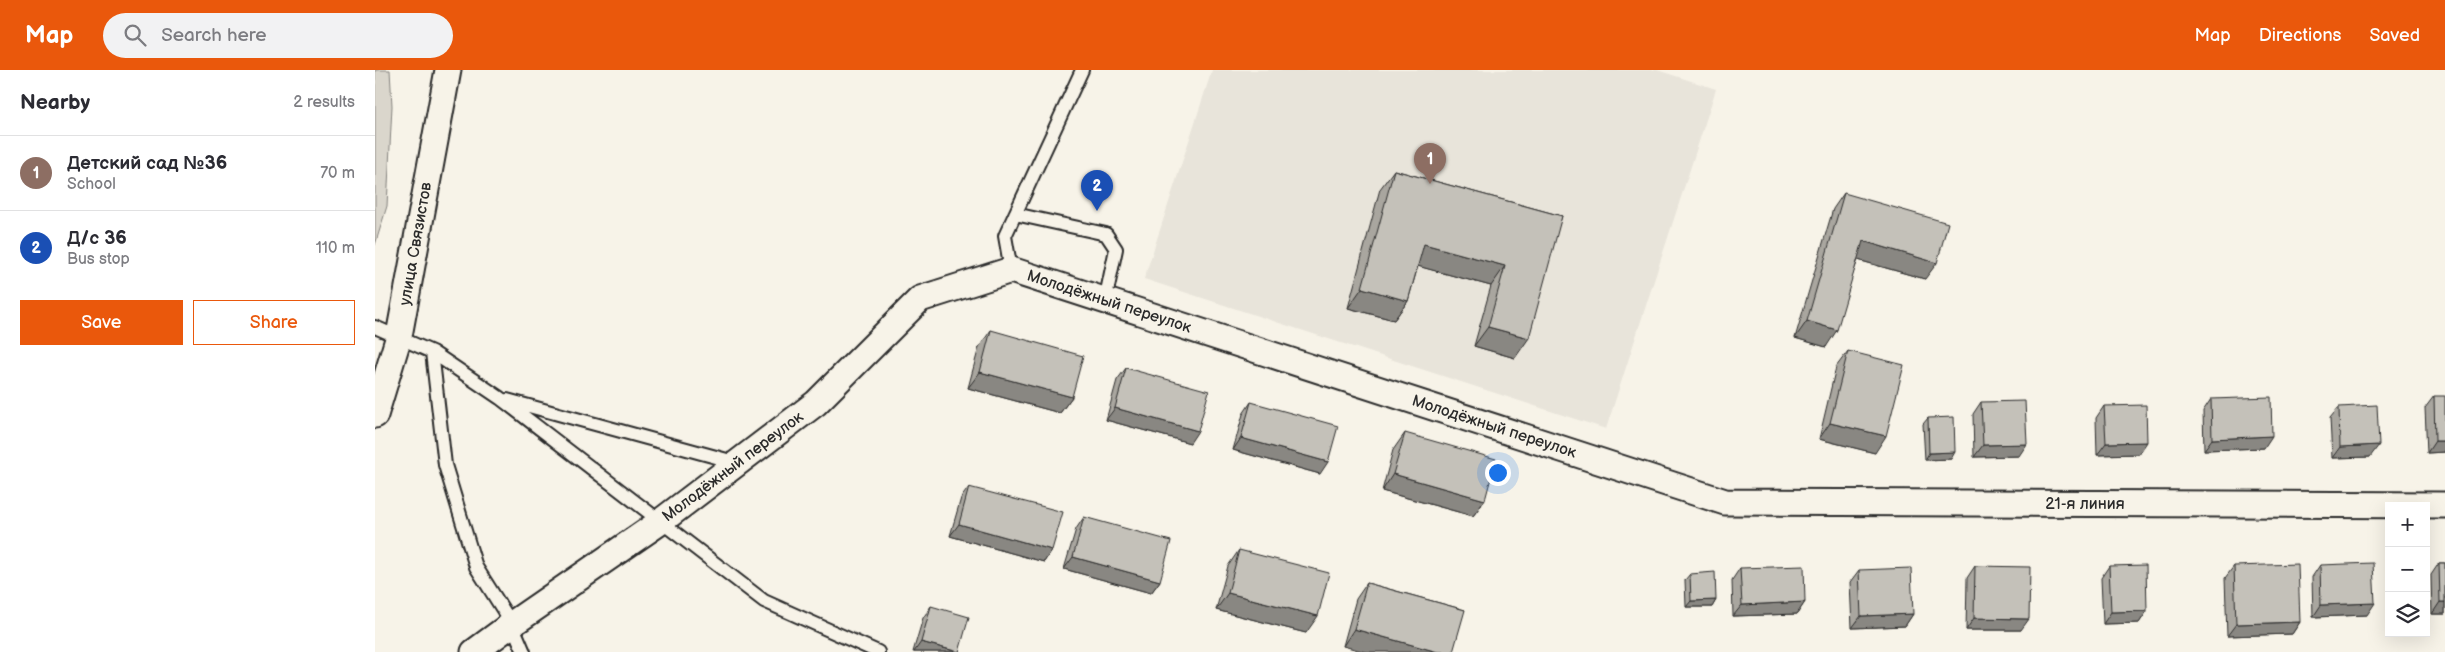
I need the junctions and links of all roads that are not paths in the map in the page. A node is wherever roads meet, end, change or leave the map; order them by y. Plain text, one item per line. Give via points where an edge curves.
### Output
1 (448, 70) edge
2 (1083, 70) edge
3 (1015, 214) junction
4 (1011, 270) junction
5 (1105, 301) junction
6 (375, 327) edge
7 (399, 336) junction
8 (432, 352) junction
9 (500, 398) junction
10 (375, 415) edge
11 (738, 463) junction
12 (1725, 502) joint
13 (2445, 506) edge
14 (660, 522) junction
15 (512, 624) junction
16 (474, 652) edge
17 (524, 652) edge
18 (878, 652) edge

1 - 7 street, улица Связистов
2 - 3 lane
3 - 4 lane via 1005,236
3 - 5 lane via 1106,234 1116,249
4 - 5 street, Молодёжный переулок
4 - 11 street, Молодёжный переулок via 920,299 816,403
5 - 12 street, Молодёжный переулок
6 - 7 lane
7 - 8 lane
7 - 10 street, улица Связистов
8 - 9 lane
8 - 15 lane via 445,466 476,567
9 - 11 lane
9 - 14 lane
11 - 14 street, Молодёжный переулок
12 - 13 street, 21-я линия
14 - 15 street, Молодёжный переулок
14 - 18 lane via 764,601
15 - 16 street, Молодёжный переулок
15 - 17 lane

